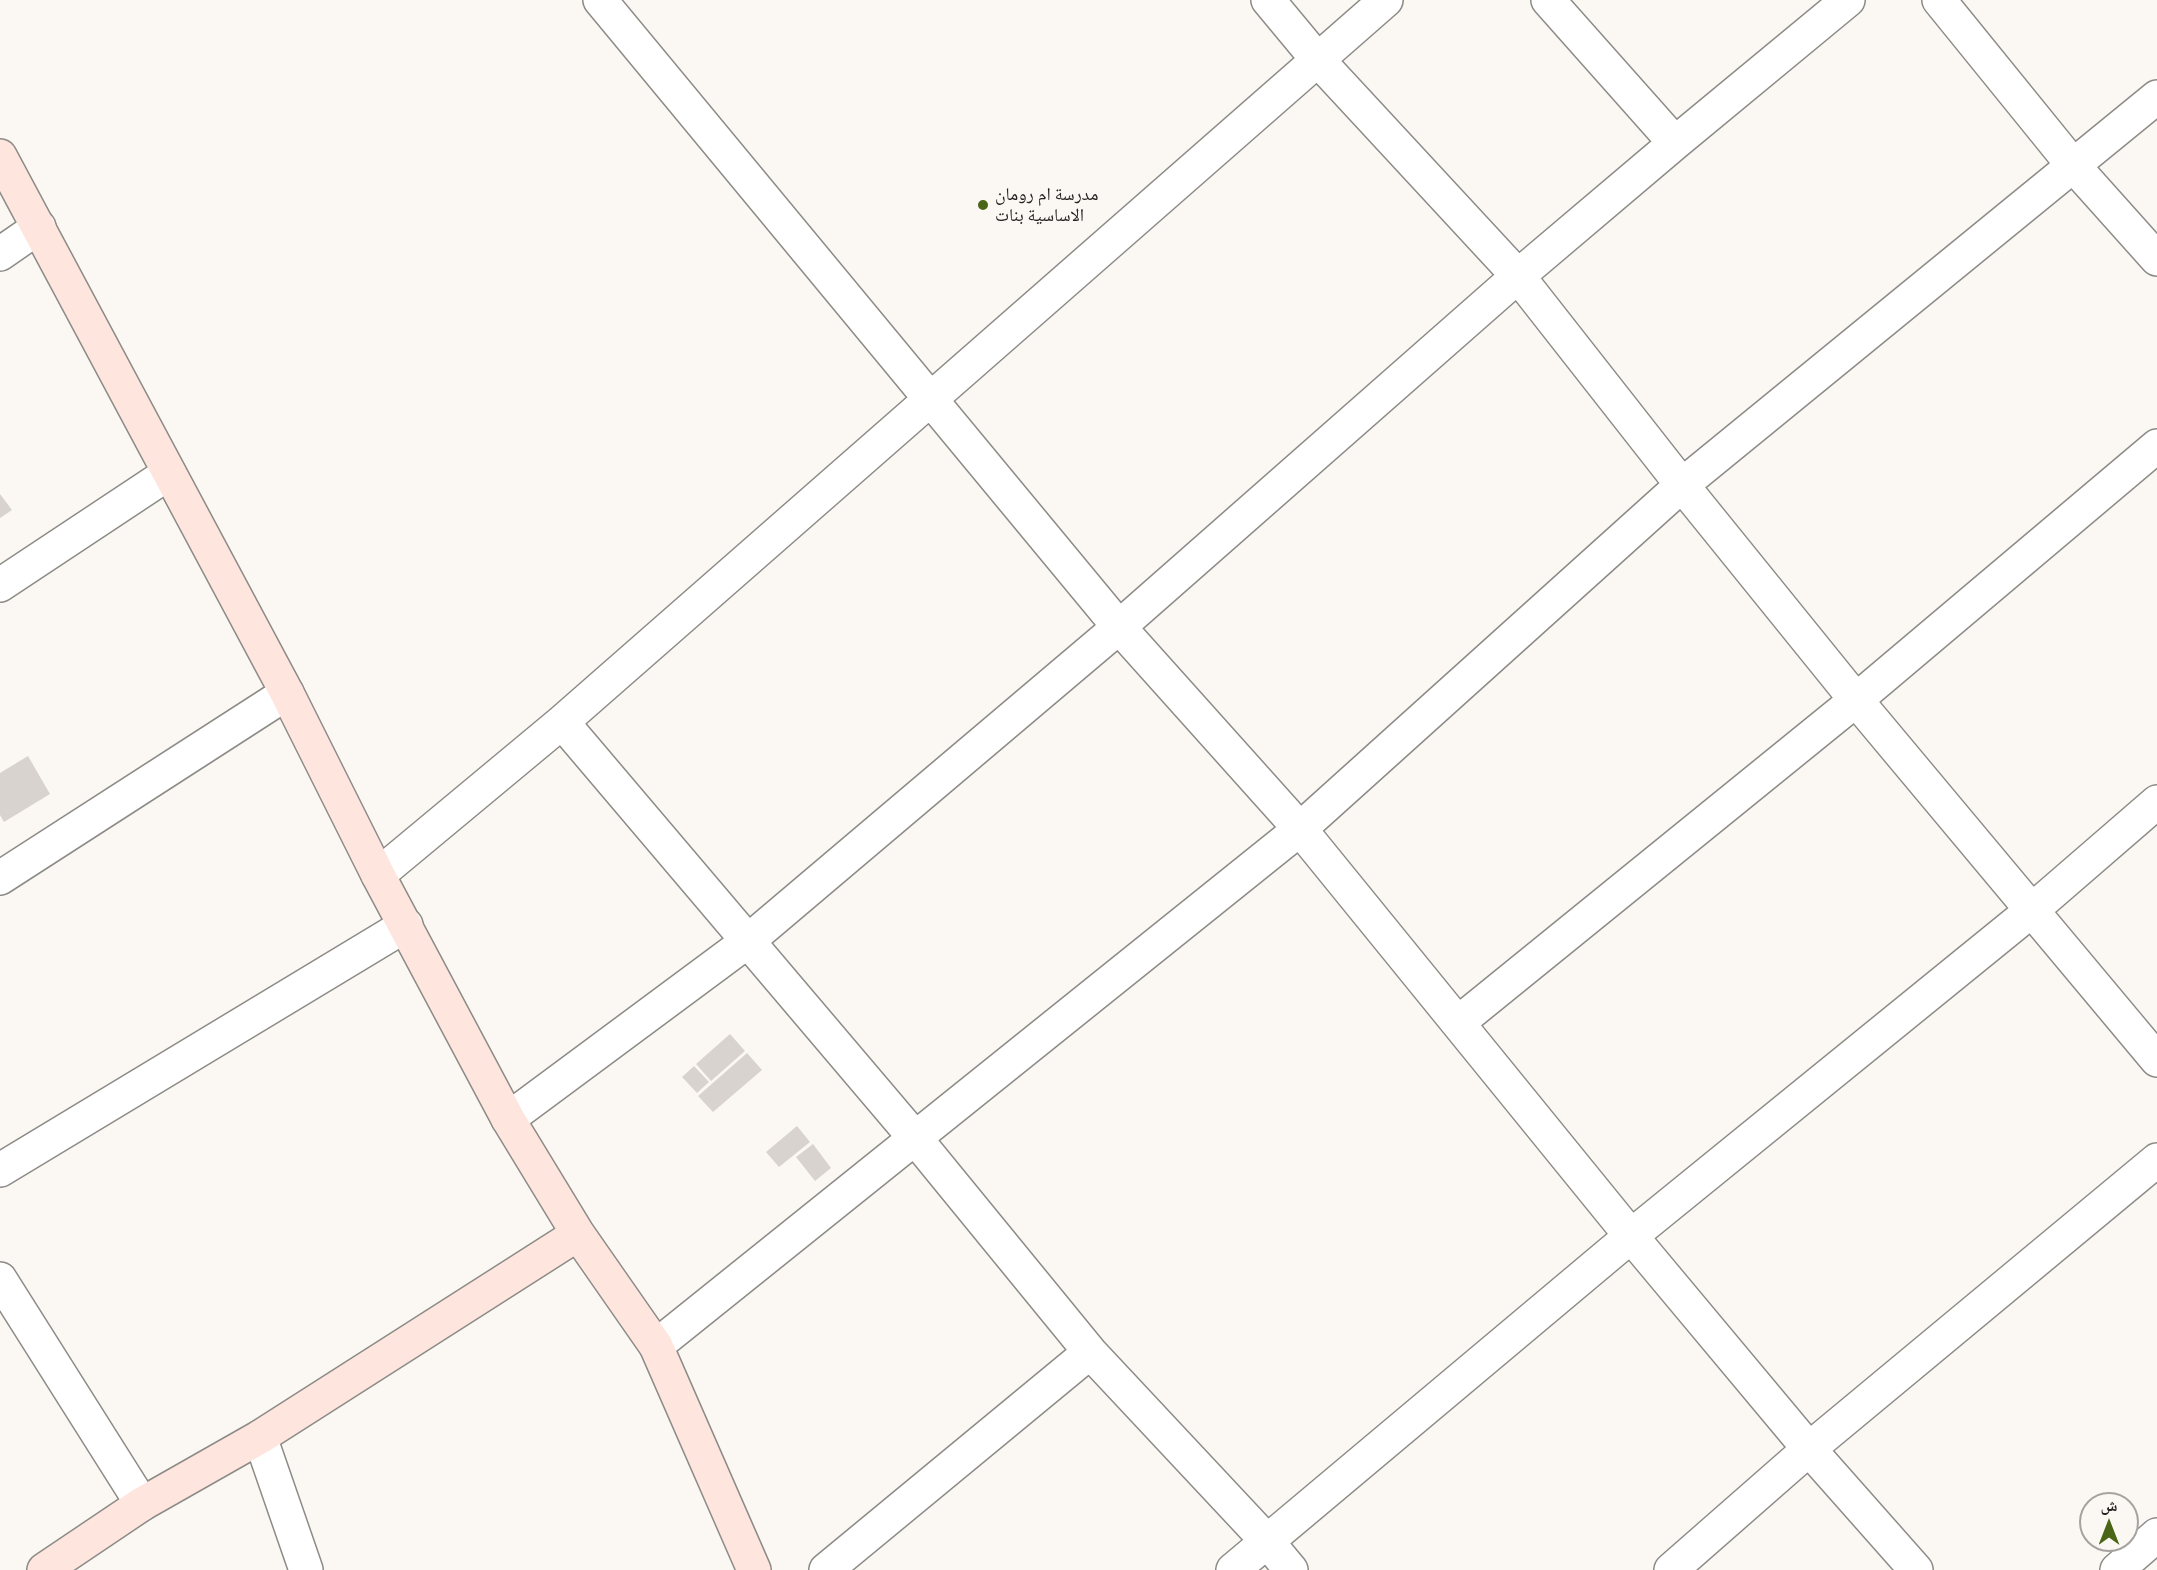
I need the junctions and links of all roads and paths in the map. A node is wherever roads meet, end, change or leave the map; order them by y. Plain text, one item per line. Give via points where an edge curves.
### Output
1 (600, 0) edge
2 (1268, 0) edge
3 (1386, 0) edge
4 (1548, 0) edge
5 (1848, 0) edge
6 (1939, 0) edge
7 (1317, 59) junction
8 (2157, 96) edge
9 (1674, 142) junction
10 (0, 156) edge
11 (2072, 164) junction
12 (39, 227) junction
13 (0, 254) edge
14 (2157, 259) edge
15 (1518, 276) junction
16 (931, 397) junction
17 (2157, 446) edge
18 (168, 473) junction
19 (1682, 485) junction
20 (0, 585) edge
21 (1119, 627) junction
22 (287, 693) junction
23 (1856, 700) junction
24 (562, 722) junction
25 (2157, 802) edge
26 (1300, 829) junction
27 (378, 874) junction
28 (0, 878) edge
29 (2031, 911) junction
30 (406, 925) junction
31 (748, 941) junction
32 (1459, 1022) junction
33 (2157, 1060) edge
34 (508, 1119) junction
35 (915, 1138) junction
36 (2157, 1160) edge
37 (0, 1170) edge
38 (578, 1234) junction
39 (1631, 1236) junction
40 (0, 1279) edge
41 (657, 1346) junction
42 (1089, 1352) junction
43 (260, 1437) junction
44 (1809, 1449) junction
45 (142, 1504) junction
46 (2157, 1535) edge
47 (1266, 1540) junction
48 (44, 1570) edge
49 (306, 1570) edge
50 (754, 1570) edge
51 (826, 1570) edge
52 (1233, 1570) edge
53 (1291, 1570) edge
54 (1671, 1570) edge
55 (1917, 1570) edge
56 (2117, 1570) edge

1 - 16 street
2 - 7 street
3 - 7 street
4 - 9 street
5 - 9 street
6 - 11 street
7 - 15 street
7 - 16 street
8 - 11 street
9 - 15 street
10 - 12 street
11 - 14 street
11 - 19 street
12 - 13 street
12 - 18 street
15 - 19 street
15 - 21 street
16 - 21 street
16 - 24 street
17 - 23 street
18 - 20 street
18 - 22 street
19 - 23 street
19 - 26 street
21 - 26 street
21 - 31 street
22 - 27 street
22 - 28 street
23 - 29 street
23 - 32 street
24 - 27 street
24 - 31 street
25 - 29 street
26 - 32 street
26 - 35 street
27 - 30 street
29 - 33 street
29 - 39 street
30 - 34 street
30 - 37 street
31 - 34 street
31 - 35 street
32 - 39 street
34 - 38 street
35 - 41 street
35 - 42 street
36 - 44 street
38 - 41 street
38 - 43 street
39 - 44 street
39 - 47 street
40 - 45 street
41 - 50 street
42 - 47 street
42 - 51 street
43 - 45 street
43 - 49 street
44 - 54 street
44 - 55 street
45 - 48 street
46 - 56 street
47 - 52 street
47 - 53 street

